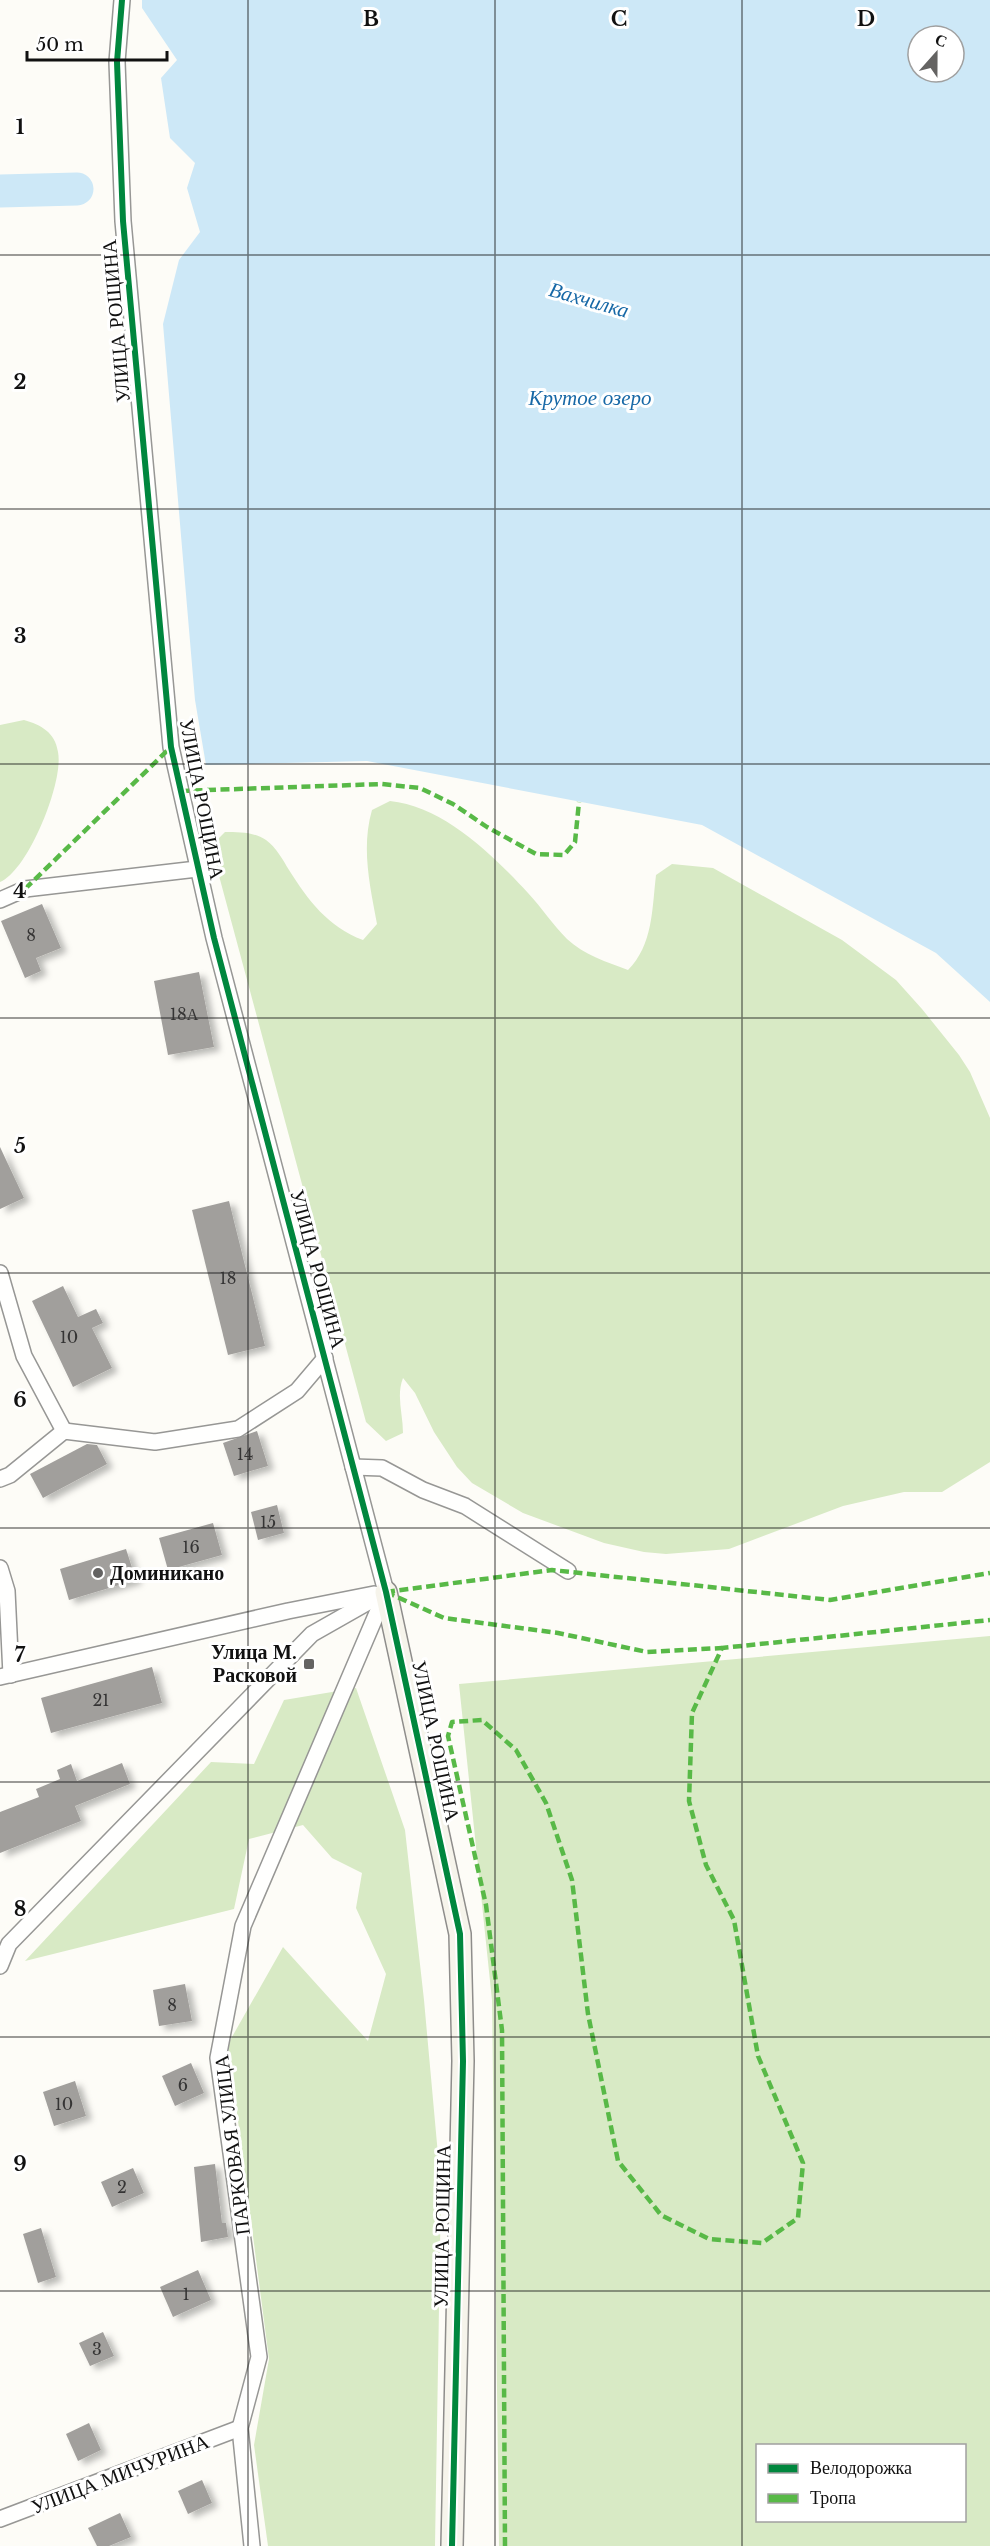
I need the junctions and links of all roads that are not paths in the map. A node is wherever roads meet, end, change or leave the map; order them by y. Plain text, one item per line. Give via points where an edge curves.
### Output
1 (122, 0) edge
2 (197, 869) junction
3 (0, 900) edge
4 (0, 1273) edge
5 (325, 1358) junction
6 (64, 1431) junction
7 (353, 1467) junction
8 (0, 1479) edge
9 (0, 1568) edge
10 (568, 1571) dead end
11 (386, 1592) junction
12 (288, 1611) junction
13 (312, 1634) junction
14 (5, 1676) edge
15 (0, 1966) edge
16 (240, 2428) junction
17 (0, 2519) edge
18 (252, 2546) edge
19 (452, 2546) edge

1 - 2 street, УЛИЦА РОЩИНА via 117,62 123,222 171,747
2 - 3 street via 25,889
2 - 5 street, УЛИЦА РОЩИНА
4 - 6 street via 24,1356
5 - 6 street via 297,1391 238,1429 155,1442
5 - 7 street, УЛИЦА РОЩИНА
6 - 8 street
7 - 10 street via 382,1468 465,1506
7 - 11 street, УЛИЦА РОЩИНА
9 - 14 street via 7,1592
11 - 12 street
11 - 13 street
11 - 16 street, ПАРКОВАЯ УЛИЦА via 243,1926 218,2058 259,2357
11 - 19 street, УЛИЦА РОЩИНА via 460,1934 463,2061
12 - 13 street via 305,1618
12 - 14 street
13 - 15 street via 9,1944
16 - 17 street, УЛИЦА МИЧУРИНА
16 - 18 street, ПАРКОВАЯ УЛИЦА

